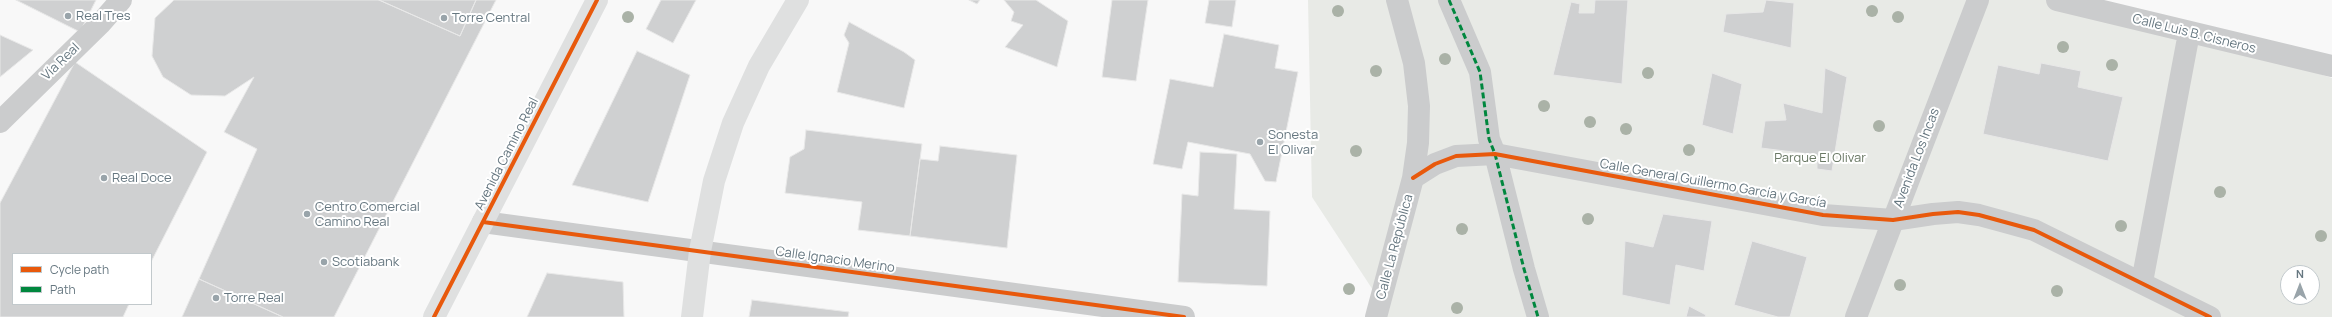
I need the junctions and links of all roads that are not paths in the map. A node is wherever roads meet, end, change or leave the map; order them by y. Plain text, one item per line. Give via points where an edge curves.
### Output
1 (120, 0) edge
2 (597, 0) edge
3 (798, 0) edge
4 (1397, 0) edge
5 (1449, 0) edge
6 (1978, 0) edge
7 (2056, 0) edge
8 (2189, 33) junction
9 (2332, 66) edge
10 (0, 122) edge
11 (1495, 154) junction
12 (1413, 178) junction
13 (1893, 220) junction
14 (483, 222) junction
15 (700, 251) junction
16 (2142, 282) junction
17 (434, 317) edge
18 (692, 317) edge
19 (1184, 317) edge
20 (1376, 317) edge
21 (1538, 317) edge
22 (1856, 317) edge
23 (2210, 317) edge

1 - 10 street, Vía Real via 100,24
2 - 14 main road, Avenida Camino Real
3 - 15 main road via 759,66 733,124 714,181
4 - 12 street, Calle La República via 1414,63 1419,106 1418,143
5 - 11 street via 1480,72 1489,139
6 - 13 street, Avenida Los Incas
7 - 8 street, Calle Luis B. Cisneros
8 - 9 street, Calle Luis B. Cisneros
8 - 16 street
11 - 12 street, Calle General Guillermo García y García via 1456,156 1435,164
11 - 13 street, Calle General Guillermo García y García via 1823,215
11 - 21 street
12 - 20 street, Calle La República
13 - 16 street, Calle General Guillermo García y García via 1958,212 2004,221 2034,230
13 - 22 street, Avenida Los Incas
14 - 15 street, Calle Ignacio Merino
14 - 17 main road, Avenida Camino Real
15 - 18 main road
15 - 19 street, Calle Ignacio Merino
16 - 23 street, Calle General Guillermo García y García

